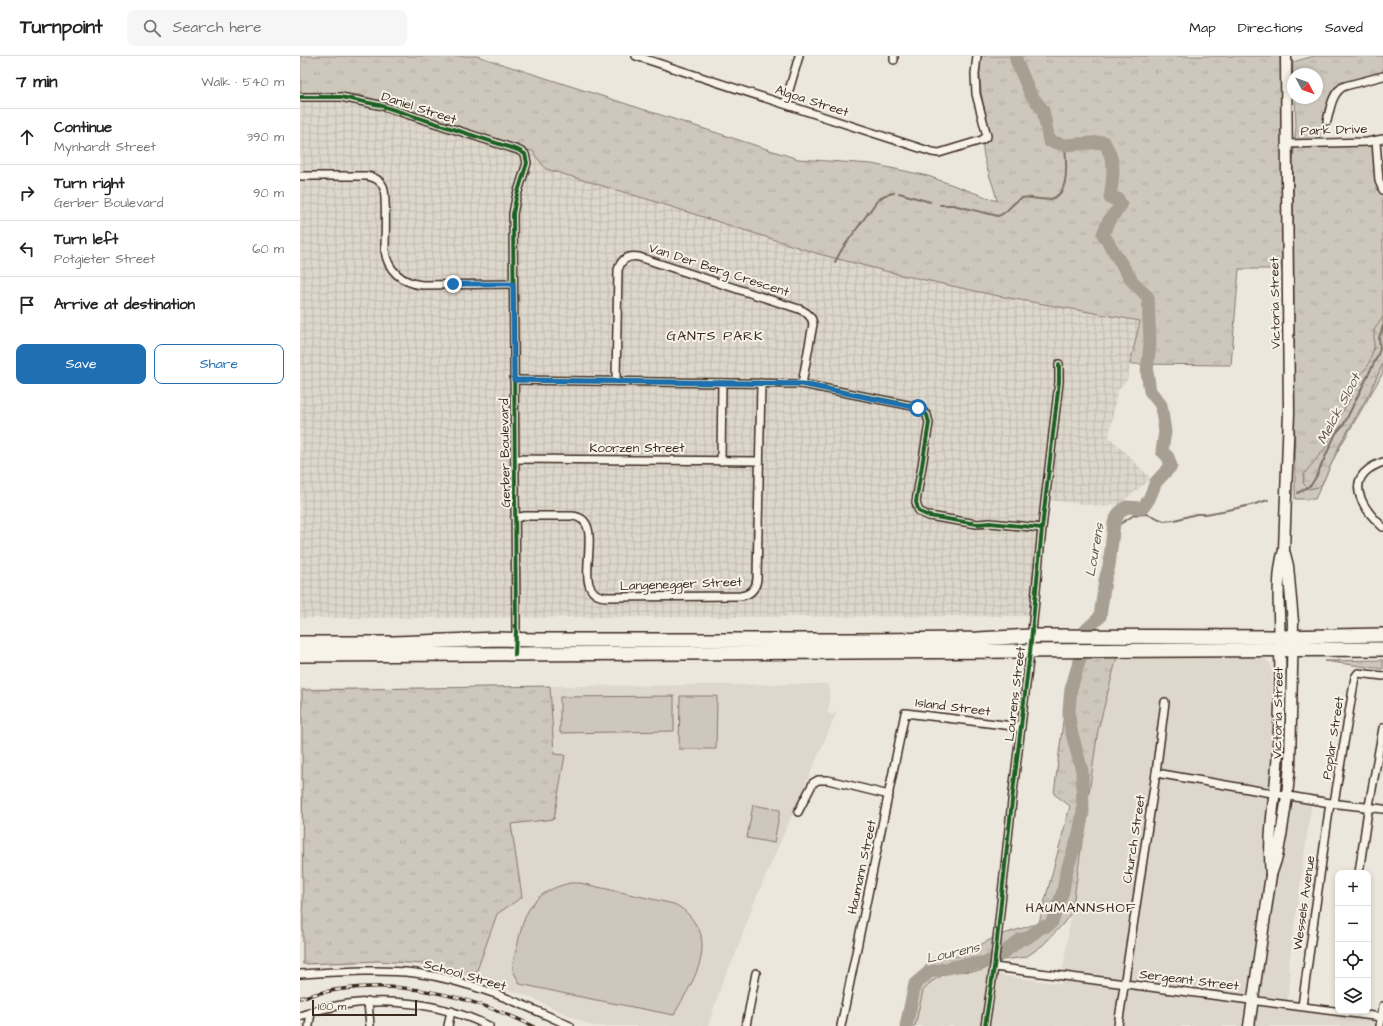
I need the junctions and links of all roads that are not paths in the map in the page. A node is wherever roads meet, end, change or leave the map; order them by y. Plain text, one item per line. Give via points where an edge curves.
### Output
1 (639, 56) edge
2 (799, 56) edge
3 (977, 56) edge
4 (1286, 56) edge
5 (1383, 76) edge
6 (300, 97) edge
7 (784, 104) junction
8 (1327, 121) dead end
9 (1379, 140) edge
10 (1286, 144) junction
11 (526, 157) joint
12 (300, 176) edge
13 (1383, 190) edge
14 (513, 284) junction
15 (1059, 364) dead end
16 (514, 380) junction
17 (616, 381) junction
18 (722, 382) junction
19 (761, 383) junction
20 (802, 384) junction
21 (515, 459) junction
22 (721, 461) junction
23 (759, 461) junction
24 (1383, 462) edge
25 (515, 518) junction
26 (1383, 527) edge
27 (1042, 528) junction
28 (1383, 635) edge
29 (1031, 636) junction
30 (515, 640) junction
31 (300, 643) edge
32 (1286, 643) junction
33 (1383, 649) edge
34 (1030, 652) junction
35 (515, 654) junction
36 (300, 656) edge
37 (1383, 676) edge
38 (1165, 702) dead end
39 (905, 713) joint
40 (1021, 727) junction
41 (1383, 728) edge
42 (1156, 774) junction
43 (1275, 793) junction
44 (889, 795) junction
45 (1287, 796) junction
46 (1332, 803) junction
47 (1369, 807) junction
48 (1383, 809) edge
49 (798, 812) dead end
50 (1359, 870) edge
51 (1271, 875) junction
52 (994, 964) junction
53 (756, 973) dead end
54 (300, 974) edge
55 (1124, 984) junction
56 (1253, 1000) junction
57 (368, 1002) junction
58 (1302, 1006) junction
59 (1383, 1006) edge
60 (1335, 1010) edge
61 (451, 1011) junction
62 (311, 1012) junction
63 (1361, 1014) edge
64 (300, 1016) edge
65 (1382, 1017) junction
66 (309, 1026) edge
67 (370, 1026) edge
68 (448, 1026) edge
69 (489, 1026) edge
70 (570, 1026) edge
71 (746, 1026) edge
72 (841, 1026) edge
73 (986, 1026) edge
74 (1118, 1026) edge
75 (1250, 1026) edge
76 (1380, 1026) edge

1 - 7 street, Algoa Street
2 - 7 street
3 - 7 street, Algoa Street via 976,94 986,133 985,139 941,152
4 - 10 main road, Victoria Street
5 - 8 street via 1339,89
6 - 11 street, Daniel Street via 341,97 379,105 521,151
9 - 10 street, Park Drive
9 - 13 street via 1379,181
10 - 32 main road, Victoria Street via 1289,419 1284,550 1280,586
11 - 14 street, Gerber Boulevard via 526,167 513,214
12 - 14 street via 368,176 381,182 385,193 386,254 392,269 404,280 422,285
14 - 16 street, Gerber Boulevard
15 - 27 street, Lourens Street
16 - 17 street
16 - 21 street, Gerber Boulevard
17 - 18 street
17 - 20 street, Van Der Berg Crescent via 618,270 624,260 633,256 808,313 813,324
18 - 19 street
18 - 22 street
19 - 20 street
19 - 23 street, Langenegger Street
20 - 27 street via 922,409 929,423 916,502 918,509 926,516 976,524 990,522
21 - 22 street, Koorzen Street
21 - 25 street, Gerber Boulevard
22 - 23 street, Koorzen Street
23 - 25 street, Langenegger Street via 757,583 751,592 744,596 599,596 592,592 589,585 589,531 584,521 572,516
24 - 26 street via 1365,472 1359,488 1366,509
25 - 30 street, Gerber Boulevard
27 - 29 street, Lourens Street
28 - 32 highway
29 - 30 highway via 862,640
29 - 32 highway via 1116,636
29 - 34 street, Lourens Street
30 - 31 highway
30 - 35 street, Gerber Boulevard
32 - 33 highway
32 - 34 highway
32 - 43 main road, Victoria Street
32 - 45 main road, Victoria Street via 1291,742
34 - 35 highway
34 - 40 street, Lourens Street
35 - 36 highway
37 - 46 street, Poplar Street via 1358,673 1355,677
38 - 42 street, Church Street
39 - 40 street, Island Street
39 - 44 street, Haumann Street
40 - 52 street, Lourens Street
41 - 47 street
42 - 43 street
42 - 55 street, Church Street
43 - 45 street
43 - 51 main road, Victoria Street via 1270,843
44 - 49 street via 828,780 818,780 813,783
44 - 72 street, Haumann Street
45 - 46 street
45 - 51 main road, Victoria Street via 1280,846
46 - 47 street
46 - 58 street, Wessels Avenue
47 - 48 street
47 - 50 street
51 - 56 main road, Victoria Street
52 - 55 street, Sergeant Street
52 - 73 street, Lourens Street
53 - 71 street
54 - 70 street, School Street via 383,972 435,976 523,1005
55 - 56 street, Sergeant Street
55 - 74 street, Church Street
56 - 58 street, Sergeant Street
56 - 75 main road, Victoria Street
57 - 61 street via 429,1006
57 - 62 street
57 - 67 street
58 - 60 street, Sergeant Street
59 - 65 street
61 - 68 street
61 - 69 street
62 - 64 street
62 - 66 street
63 - 65 street, Sergeant Street
65 - 76 street

